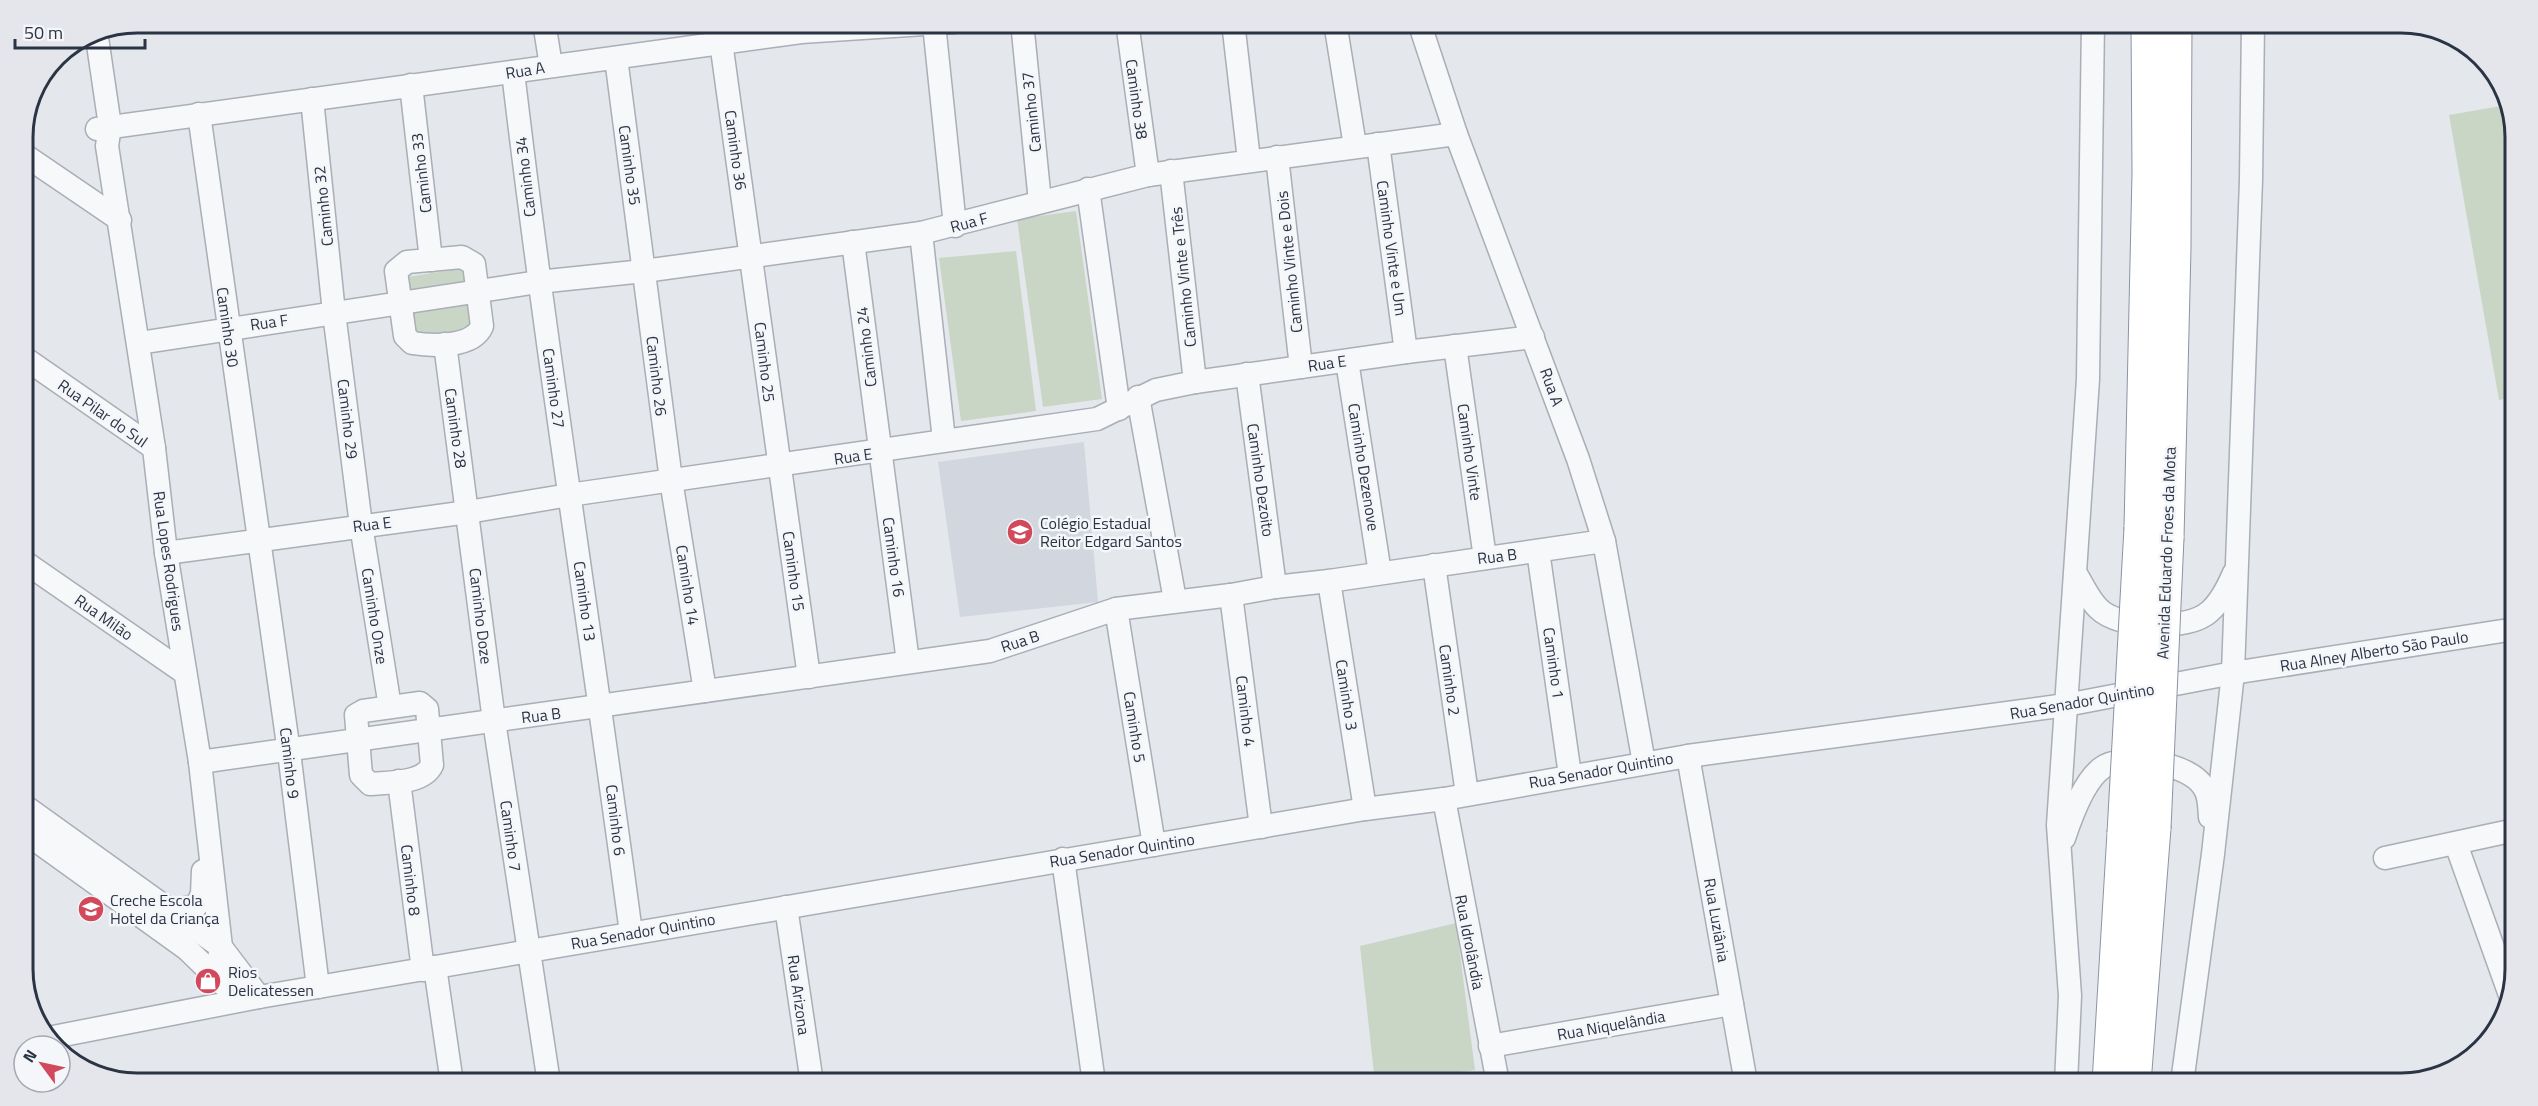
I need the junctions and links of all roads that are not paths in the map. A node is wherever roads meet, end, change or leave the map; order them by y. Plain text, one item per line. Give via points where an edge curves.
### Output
1 (546, 33) edge
2 (793, 33) edge
3 (945, 33) edge
4 (1023, 33) edge
5 (1129, 33) edge
6 (1234, 33) edge
7 (1337, 33) edge
8 (1423, 33) edge
9 (2093, 33) edge
10 (2148, 33) edge
11 (2175, 33) edge
12 (2253, 33) edge
13 (97, 42) edge
14 (722, 42) junction
15 (84, 48) edge
16 (616, 58) junction
17 (551, 66) junction
18 (513, 72) junction
19 (411, 86) junction
20 (312, 99) junction
21 (200, 114) junction
22 (105, 134) junction
23 (1456, 134) junction
24 (1378, 144) junction
25 (1355, 146) junction
26 (1277, 157) junction
27 (1249, 160) junction
28 (33, 161) edge
29 (1171, 171) junction
30 (1148, 175) junction
31 (1088, 189) junction
32 (1040, 202) junction
33 (120, 220) junction
34 (955, 226) junction
35 (921, 233) junction
36 (853, 242) junction
37 (751, 257) junction
38 (431, 260) junction
39 (644, 271) junction
40 (538, 282) junction
41 (479, 291) junction
42 (400, 305) junction
43 (334, 313) junction
44 (228, 328) junction
45 (1533, 337) junction
46 (139, 343) junction
47 (445, 344) junction
48 (1455, 346) junction
49 (1406, 352) junction
50 (1347, 361) junction
51 (33, 364) edge
52 (1301, 367) junction
53 (1246, 374) junction
54 (1195, 382) junction
55 (1128, 403) junction
56 (944, 440) junction
57 (154, 448) junction
58 (879, 453) junction
59 (778, 466) junction
60 (671, 480) junction
61 (569, 495) junction
62 (468, 512) junction
63 (361, 525) junction
64 (2154, 533) junction
65 (259, 540) junction
66 (1604, 541) junction
67 (1538, 551) junction
68 (166, 553) junction
69 (1485, 558) junction
70 (1434, 565) junction
71 (33, 568) edge
72 (2237, 568) junction
73 (1380, 573) junction
74 (2076, 574) junction
75 (1329, 581) junction
76 (1275, 586) junction
77 (1232, 595) junction
78 (1175, 600) junction
79 (1116, 609) junction
80 (2505, 631) edge
81 (2234, 644) junction
82 (908, 662) junction
83 (2070, 665) junction
84 (2261, 669) junction
85 (2233, 673) junction
86 (185, 674) junction
87 (809, 677) junction
88 (2199, 680) junction
89 (705, 691) junction
90 (2114, 696) junction
91 (2066, 705) junction
92 (390, 707) junction
93 (601, 707) junction
94 (2229, 714) junction
95 (494, 721) junction
96 (431, 730) junction
97 (355, 741) junction
98 (289, 752) junction
99 (1688, 756) junction
100 (200, 762) junction
101 (1644, 763) junction
102 (1570, 775) junction
103 (399, 785) junction
104 (1467, 794) junction
105 (1444, 799) junction
106 (1365, 808) junction
107 (205, 810) junction
108 (1262, 827) junction
109 (2139, 831) junction
110 (2505, 833) edge
111 (39, 834) edge
112 (2456, 844) junction
113 (1154, 845) junction
114 (2060, 851) junction
115 (2213, 854) junction
116 (2385, 858) dead end
117 (1064, 859) junction
118 (786, 907) junction
119 (171, 912) junction
120 (631, 933) junction
121 (222, 947) junction
122 (528, 951) junction
123 (429, 969) junction
124 (216, 976) junction
125 (2504, 978) edge
126 (318, 987) junction
127 (249, 999) junction
128 (1732, 1004) junction
129 (69, 1034) edge
130 (1490, 1046) junction
131 (450, 1073) edge
132 (547, 1073) edge
133 (811, 1073) edge
134 (1093, 1073) edge
135 (1496, 1073) edge
136 (1744, 1073) edge
137 (2066, 1073) edge
138 (2110, 1073) edge
139 (2134, 1073) edge
140 (2183, 1073) edge

1 - 17 street
2 - 14 street, Rua A
3 - 34 street
4 - 32 street, Caminho 37
5 - 30 street, Caminho 38
6 - 27 street
7 - 25 street
8 - 23 street, Rua A
9 - 74 street via 2088,380
10 - 64 highway, Avenida Eduardo Froes da Mota
11 - 64 highway, Avenida Eduardo Froes da Mota via 2174,248
12 - 72 street
13 - 22 street, Rua Lopes Rodrigues
14 - 16 street, Rua A
14 - 37 street, Caminho 36
15 - 22 street, Rua Lopes Rodrigues
16 - 17 street, Rua A
16 - 39 street, Caminho 35
17 - 18 street, Rua A
18 - 19 street, Rua A
18 - 40 street, Caminho 34
19 - 20 street, Rua A
19 - 38 street, Caminho 33
20 - 21 street, Rua A
20 - 43 street, Caminho 32
21 - 22 street, Rua A
21 - 44 street, Caminho 30
22 - 33 street, Rua Lopes Rodrigues
23 - 24 street, Rua F
23 - 45 street, Rua A
24 - 25 street, Rua F
24 - 49 street, Caminho Vinte e Um
25 - 26 street, Rua F
26 - 27 street, Rua F
26 - 52 street, Caminho Vinte e Dois
27 - 29 street, Rua F
28 - 33 street
29 - 30 street, Rua F
29 - 54 street, Caminho Vinte e Três
30 - 31 street, Rua F
31 - 32 street, Rua F
31 - 55 street
32 - 34 street, Rua F
33 - 46 street, Rua Lopes Rodrigues
34 - 35 street, Rua F
35 - 36 street, Rua F
35 - 56 street
36 - 37 street, Rua F
36 - 58 street, Caminho 24
37 - 39 street, Rua F
37 - 59 street, Caminho 25
38 - 41 street via 462,257 471,261
38 - 42 street via 406,262 399,267 395,276
39 - 40 street, Rua F
39 - 60 street, Caminho 26
40 - 41 street, Rua F
40 - 61 street, Caminho 27
41 - 42 street, Rua F
41 - 47 street via 480,332 471,339
42 - 43 street, Rua F
42 - 47 street via 408,340
43 - 44 street, Rua F
43 - 63 street, Caminho 29
44 - 46 street, Rua F
44 - 65 street, Caminho 30
45 - 48 street, Rua E
45 - 66 street, Rua A
46 - 57 street, Rua Lopes Rodrigues
47 - 62 street, Caminho 28
48 - 49 street, Rua E
48 - 69 street, Caminho Vinte
49 - 50 street, Rua E
50 - 52 street, Rua E
50 - 73 street, Caminho Dezenove
51 - 57 street, Rua Pilar do Sul
52 - 53 street, Rua E
53 - 54 street, Rua E
53 - 76 street, Caminho Dezoito
54 - 55 street, Rua E via 1156,390
55 - 56 street, Rua E via 1097,419
55 - 78 street
56 - 58 street, Rua E
57 - 68 street, Rua Lopes Rodrigues
58 - 59 street, Rua E
58 - 82 street, Caminho 16
59 - 60 street, Rua E
59 - 87 street, Caminho 15
60 - 61 street, Rua E
60 - 89 street, Caminho 14
61 - 62 street, Rua E
61 - 93 street, Caminho 13
62 - 63 street, Rua E
62 - 95 street, Caminho Doze
63 - 65 street, Rua E
63 - 92 street, Caminho Onze
64 - 109 highway, Avenida Eduardo Froes da Mota, bridge
65 - 68 street, Rua E
65 - 98 street, Caminho 9
66 - 67 street, Rua B
66 - 101 street, Rua A
67 - 69 street, Rua B
67 - 102 street, Caminho 1
68 - 86 street, Rua Lopes Rodrigues
69 - 70 street, Rua B
70 - 73 street, Rua B
70 - 104 street, Caminho 2
71 - 86 street, Rua Milão
72 - 74 street via 2227,591 2209,613 2186,624 2114,619 2099,609
72 - 81 street
73 - 75 street, Rua B
74 - 83 street
75 - 76 street, Rua B
75 - 106 street, Caminho 3
76 - 77 street, Rua B
77 - 78 street, Rua B
77 - 108 street, Caminho 4
78 - 79 street, Rua B
79 - 82 street, Rua B via 990,651
79 - 113 street, Caminho 5
80 - 84 street, Rua Alney Alberto São Paulo
81 - 84 street via 2246,665
81 - 85 street
82 - 87 street, Rua B
83 - 90 street via 2085,684
83 - 91 street
84 - 85 street, Rua Alney Alberto São Paulo
85 - 88 street, Rua Alney Alberto São Paulo
85 - 94 street
86 - 100 street, Rua Lopes Rodrigues
87 - 89 street, Rua B
88 - 90 street, Rua Senador Quintino
88 - 94 street via 2220,694
89 - 93 street, Rua B
90 - 91 street, Rua Senador Quintino
91 - 99 street, Rua Senador Quintino
91 - 114 street via 2058,825
92 - 96 street via 424,705
92 - 97 street via 356,715
93 - 95 street, Rua B
93 - 120 street, Caminho 6
94 - 115 street
95 - 96 street, Rua B
95 - 122 street, Caminho 7
96 - 97 street, Rua B
96 - 103 street via 429,771
97 - 98 street
97 - 103 street via 363,779 370,784
98 - 100 street
98 - 126 street, Caminho 9
99 - 101 street, Rua Senador Quintino
99 - 128 street, Rua Luziânia
100 - 107 street, Rua Lopes Rodrigues
101 - 102 street, Rua Senador Quintino
102 - 104 street, Rua Senador Quintino
103 - 123 street, Caminho 8
104 - 105 street, Rua Senador Quintino
105 - 106 street, Rua Senador Quintino
105 - 130 street, Rua Idrolândia
106 - 108 street, Rua Senador Quintino
107 - 119 street via 200,901 191,909
107 - 121 street, Rua Lopes Rodrigues
108 - 113 street, Rua Senador Quintino
109 - 138 highway, Avenida Eduardo Froes da Mota
109 - 139 highway, Avenida Eduardo Froes da Mota
110 - 112 street
111 - 119 street
111 - 124 street
112 - 116 street
112 - 125 street
113 - 117 street, Rua Senador Quintino
114 - 115 street via 2075,808 2095,776 2104,767 2118,762 2145,761 2167,764 2194,776 2203,785 2209,799
114 - 137 street via 2070,996
115 - 140 street
117 - 118 street, Rua Senador Quintino
117 - 134 street
118 - 120 street, Rua Senador Quintino
118 - 133 street, Rua Arizona
119 - 121 street
120 - 122 street, Rua Senador Quintino
121 - 124 street, Rua Lopes Rodrigues
121 - 127 street
122 - 123 street, Rua Senador Quintino
122 - 132 street, Caminho 7
123 - 126 street, Rua Senador Quintino
123 - 131 street, Caminho 8
124 - 127 street
126 - 127 street, Rua Senador Quintino
127 - 129 street, Rua Senador Quintino
128 - 130 street, Rua Niquelândia
128 - 136 street, Rua Luziânia
130 - 135 street, Rua Idrolândia

